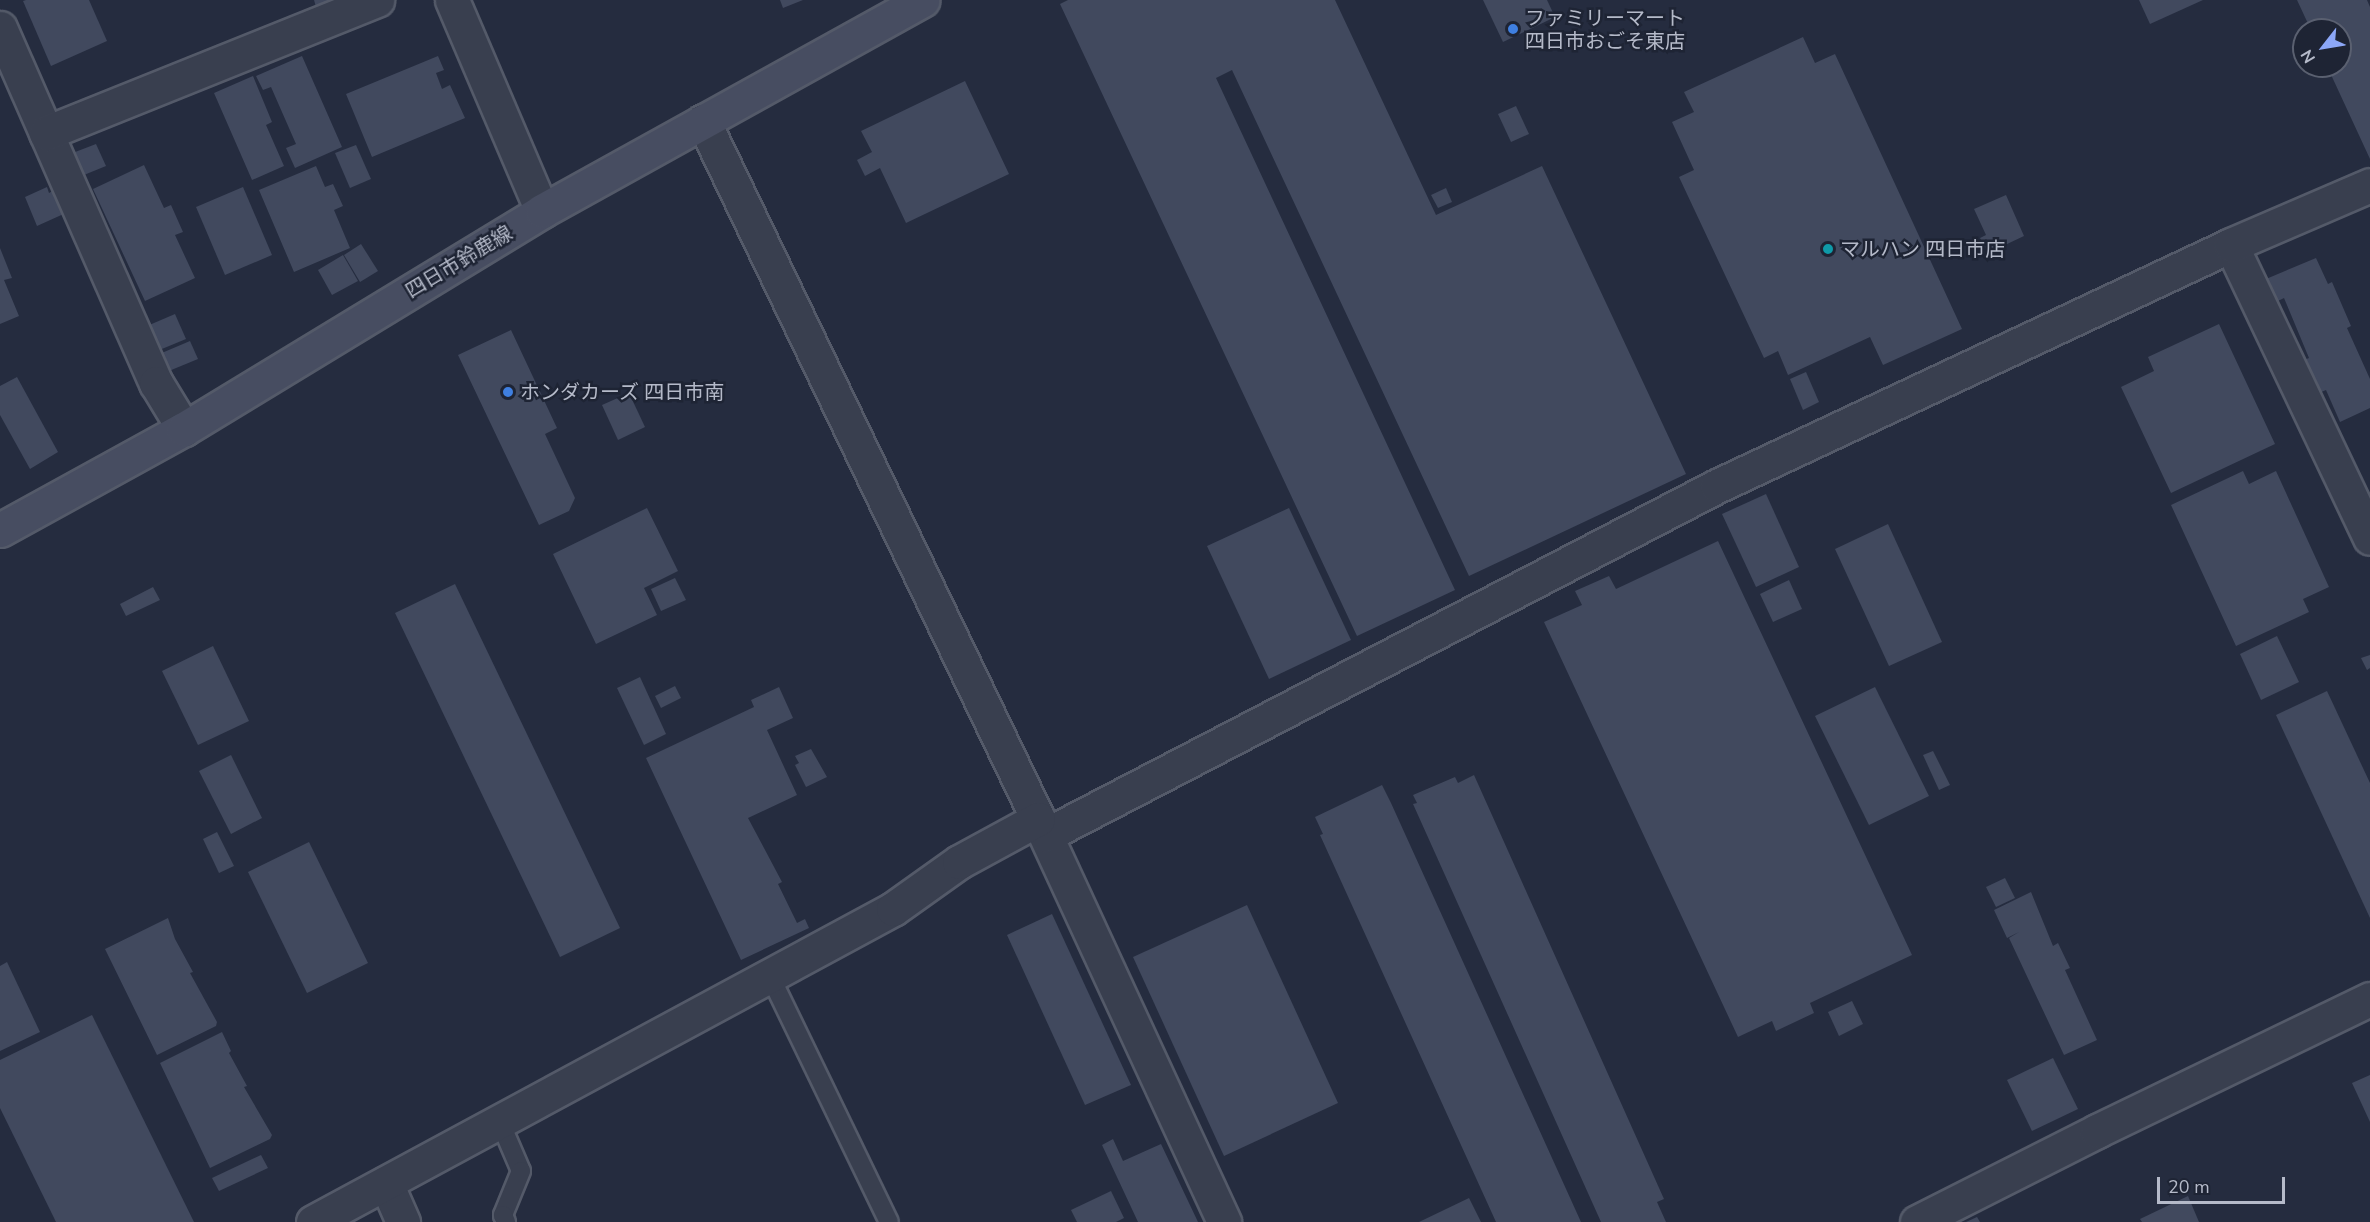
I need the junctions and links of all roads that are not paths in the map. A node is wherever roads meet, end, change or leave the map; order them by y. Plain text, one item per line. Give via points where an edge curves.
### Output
1 (377, 0) edge
2 (452, 0) edge
3 (922, 0) edge
4 (0, 28) edge
5 (703, 121) junction
6 (46, 133) junction
7 (2370, 185) edge
8 (542, 211) junction
9 (2231, 245) junction
10 (184, 429) junction
11 (0, 530) edge
12 (2370, 538) edge
13 (1042, 827) junction
14 (770, 976) junction
15 (2370, 999) edge
16 (500, 1122) junction
17 (386, 1183) junction
18 (313, 1222) edge
19 (403, 1222) edge
20 (506, 1222) edge
21 (889, 1222) edge
22 (1224, 1222) edge
23 (1917, 1222) edge

1 - 6 street
2 - 8 street
3 - 5 main road, 四日市鈴鹿線
4 - 6 street
5 - 8 main road, 四日市鈴鹿線
5 - 13 street
6 - 10 street via 156,383
7 - 9 street
8 - 10 main road, 四日市鈴鹿線
9 - 12 street
9 - 13 street via 1717,486
10 - 11 main road, 四日市鈴鹿線
13 - 14 street via 959,862 893,909
13 - 22 street
14 - 16 street
14 - 21 lane
15 - 23 street
16 - 17 street
16 - 20 lane via 521,1171 503,1215
17 - 18 street
17 - 19 street

